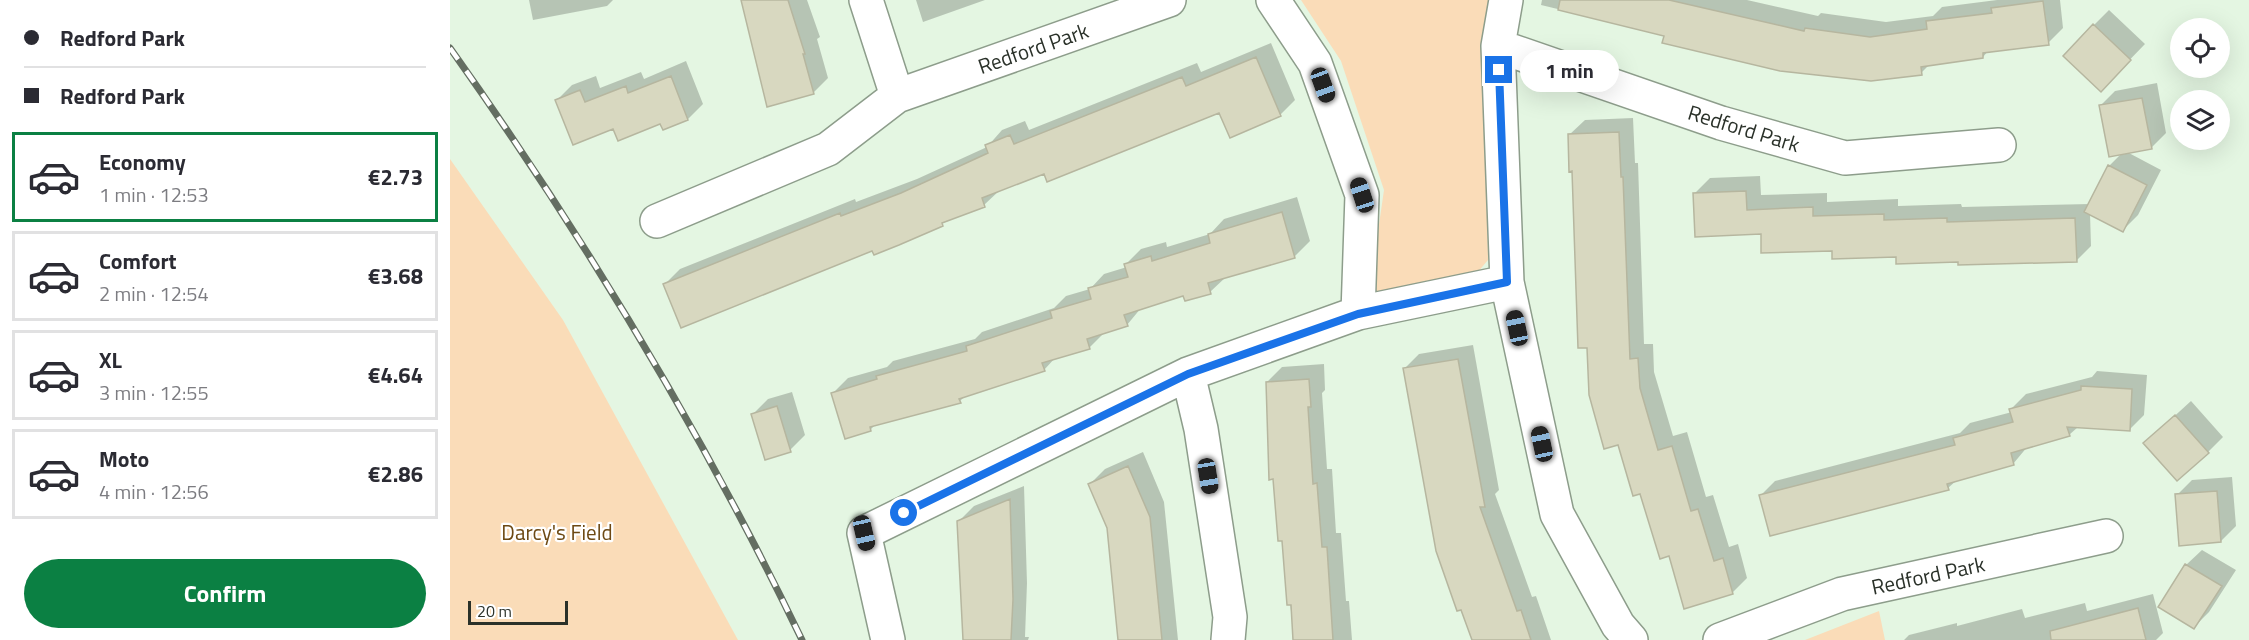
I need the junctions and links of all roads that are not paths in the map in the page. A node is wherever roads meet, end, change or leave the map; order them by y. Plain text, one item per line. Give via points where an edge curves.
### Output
1 (866, 0) edge
2 (1169, 0) edge
3 (1273, 0) edge
4 (1506, 0) edge
5 (1498, 46) junction
6 (897, 96) junction
7 (2000, 145) dead end
8 (657, 220) dead end
9 (1507, 282) junction
10 (1358, 314) junction
11 (1188, 374) junction
12 (2106, 536) dead end
13 (888, 640) edge
14 (1228, 640) edge
15 (1631, 640) edge
16 (1720, 640) edge

1 - 6 street
2 - 6 street, Redford Park
3 - 10 street via 1315,63 1362,195
4 - 5 street
5 - 7 street, Redford Park via 1721,123 1845,158
5 - 9 street
6 - 8 street, Redford Park via 828,149
9 - 10 street
9 - 15 street via 1557,514 1618,625
10 - 11 street
11 - 13 street via 864,533
11 - 14 street via 1201,429 1230,617
12 - 16 street, Redford Park via 1842,594

